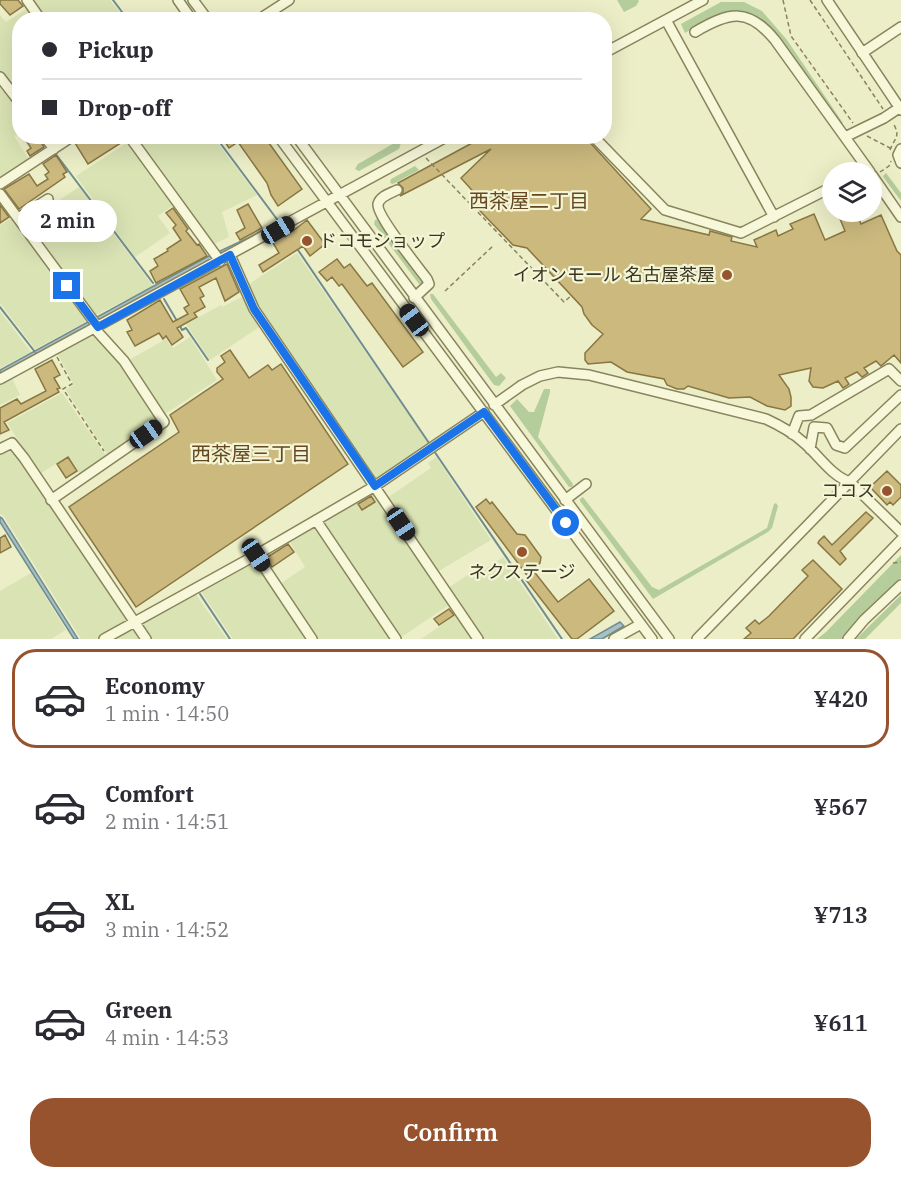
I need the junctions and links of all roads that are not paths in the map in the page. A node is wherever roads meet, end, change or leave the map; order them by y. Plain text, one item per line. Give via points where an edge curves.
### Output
1 (703, 0) edge
2 (827, 0) edge
3 (283, 1) edge
4 (269, 12) edge
5 (666, 20) junction
6 (901, 27) edge
7 (695, 32) dead end
8 (612, 49) edge
9 (862, 52) junction
10 (0, 77) edge
11 (12, 93) edge
12 (900, 109) edge
13 (845, 137) junction
14 (50, 144) edge
15 (61, 144) edge
16 (135, 144) edge
17 (284, 144) edge
18 (302, 144) edge
19 (433, 144) edge
20 (601, 144) edge
21 (54, 149) junction
22 (901, 149) edge
23 (862, 162) edge
24 (901, 163) edge
25 (0, 184) edge
26 (397, 190) dead end
27 (882, 190) edge
28 (822, 192) edge
29 (0, 194) edge
30 (339, 194) junction
31 (48, 199) dead end
32 (326, 202) junction
33 (900, 214) edge
34 (774, 217) junction
35 (18, 218) junction
36 (230, 255) junction
37 (217, 257) junction
38 (414, 297) junction
39 (95, 325) junction
40 (0, 379) edge
41 (901, 381) edge
42 (901, 395) edge
43 (494, 405) junction
44 (484, 412) junction
45 (901, 429) edge
46 (792, 434) junction
47 (810, 448) junction
48 (0, 449) edge
49 (850, 482) junction
50 (586, 484) dead end
51 (375, 486) junction
52 (51, 500) junction
53 (565, 500) junction
54 (316, 520) junction
55 (901, 532) edge
56 (901, 540) edge
57 (256, 555) junction
58 (901, 585) edge
59 (134, 621) junction
60 (641, 624) junction
61 (104, 639) edge
62 (146, 639) edge
63 (312, 639) edge
64 (396, 639) edge
65 (478, 639) edge
66 (614, 639) edge
67 (652, 639) edge
68 (669, 639) edge
69 (697, 639) edge
70 (805, 639) edge
71 (848, 639) edge

1 - 5 street
2 - 9 street
3 - 4 street
5 - 8 street
5 - 34 street
6 - 9 street
7 - 13 street via 731,16 758,22
9 - 12 street
10 - 11 street
12 - 13 street
13 - 23 street
14 - 21 street
15 - 21 street
16 - 37 street
17 - 32 street
18 - 30 street
19 - 30 street
20 - 34 street via 665,210 741,233
21 - 25 street
22 - 24 street
26 - 38 street via 381,198 379,213 427,279 429,284
27 - 33 street
28 - 34 street
29 - 35 street
30 - 32 street
30 - 38 street
31 - 35 street
32 - 36 street
32 - 44 street
35 - 39 street
36 - 37 street
36 - 51 street via 254,309
37 - 39 street
38 - 43 street
39 - 40 street
39 - 52 street via 164,422
41 - 46 street via 889,369 811,415 799,416
42 - 47 street via 845,448 836,445 827,428 814,427
43 - 46 street via 540,376 558,372 589,375 766,419
43 - 53 street
44 - 51 street
44 - 60 street
45 - 49 street
46 - 47 street
47 - 49 street via 841,479
48 - 52 street via 12,443
49 - 55 street
49 - 69 street
50 - 53 street
51 - 54 street
51 - 65 street
52 - 59 street
53 - 68 street
54 - 57 street
54 - 64 street
56 - 70 street
57 - 59 street
57 - 63 street
58 - 71 street
59 - 61 street
59 - 62 street
60 - 66 street
60 - 67 street

